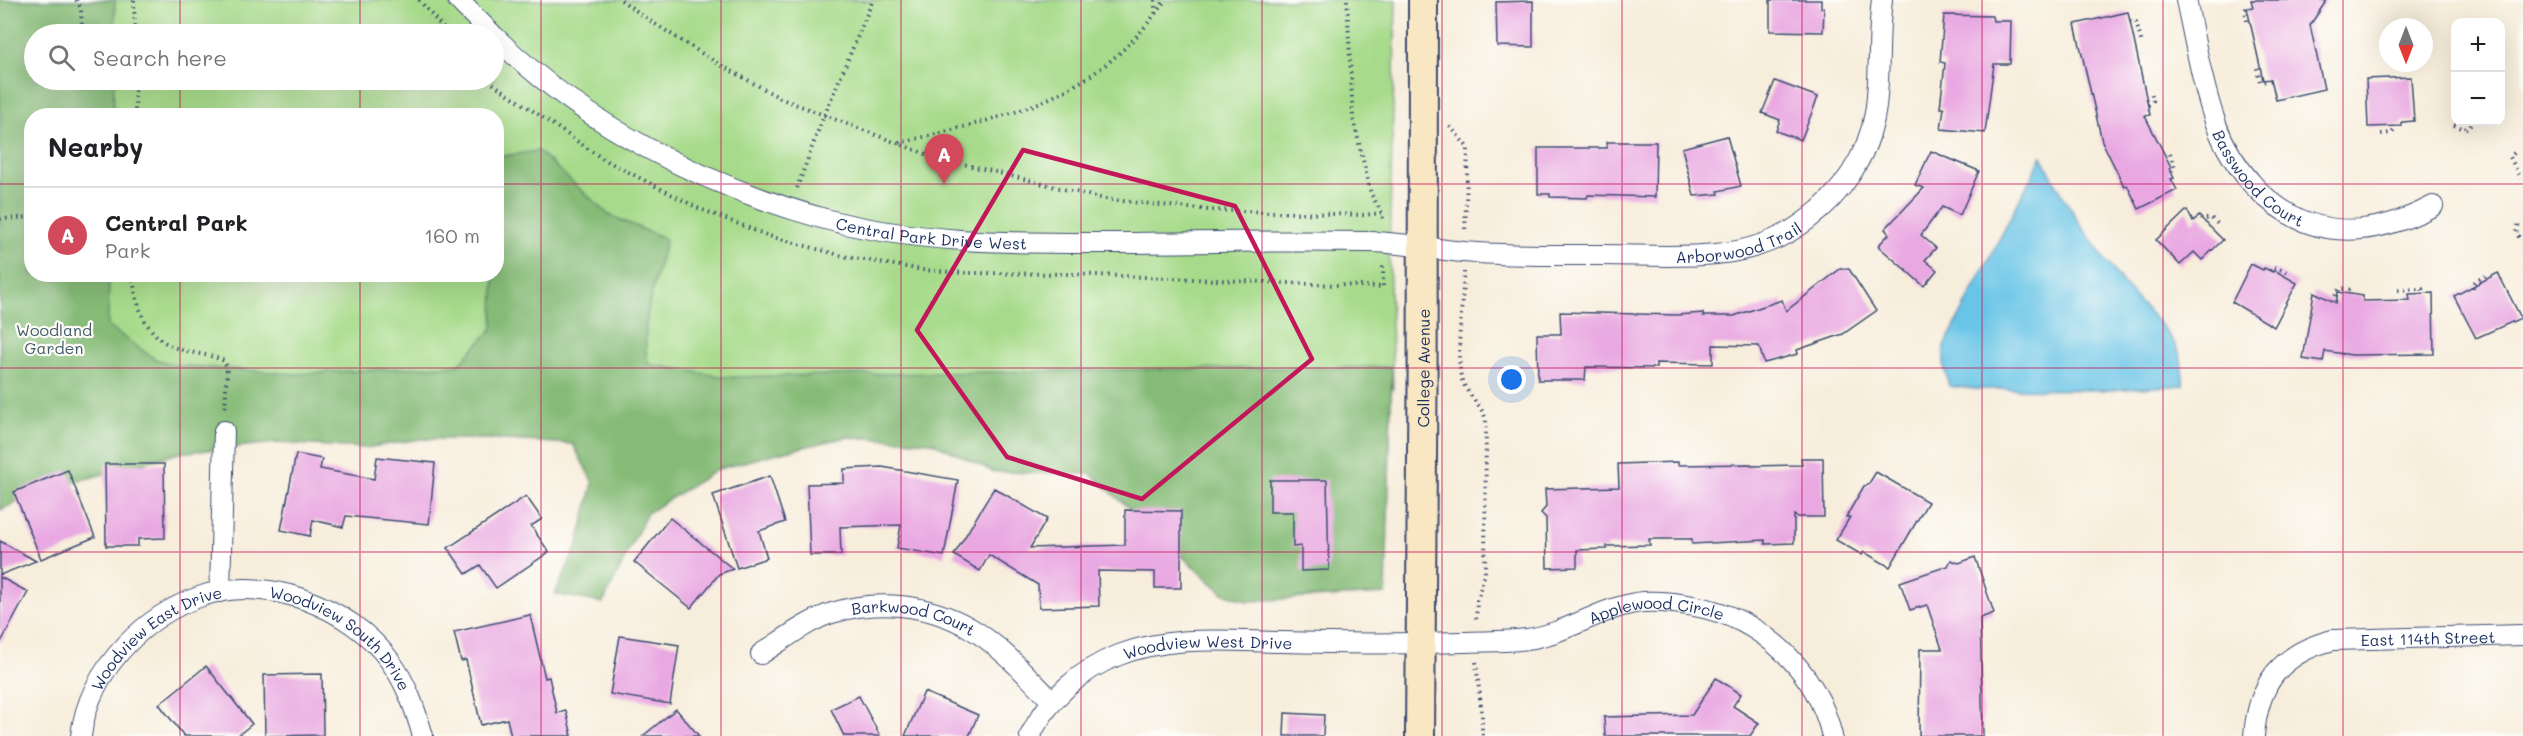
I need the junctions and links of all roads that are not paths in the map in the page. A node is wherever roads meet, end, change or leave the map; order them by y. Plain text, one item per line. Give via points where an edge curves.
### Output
1 (458, 0) edge
2 (1423, 0) edge
3 (1882, 0) edge
4 (2186, 0) edge
5 (482, 24) edge
6 (504, 44) edge
7 (2433, 206) dead end
8 (1423, 247) junction
9 (224, 432) road end
10 (220, 592) junction
11 (2523, 635) edge
12 (1421, 643) junction
13 (761, 654) dead end
14 (1052, 701) junction
15 (81, 736) edge
16 (423, 736) edge
17 (1030, 736) edge
18 (1420, 736) edge
19 (1832, 736) edge
20 (2254, 736) edge

1 - 5 street, Central Park Drive West
2 - 8 main road, College Avenue
3 - 8 street, Arborwood Trail via 1871,133 1843,185 1796,228 1764,244 1715,254 1510,254
4 - 7 street, Basswood Court via 2206,92 2224,142 2247,178 2278,208 2310,224 2341,230 2376,228
6 - 8 street, Central Park Drive West via 566,95 634,141 718,182 790,209 874,230 968,242 1369,242
8 - 12 main road, College Avenue
9 - 10 street, Woodview East Drive
10 - 15 street, Woodview East Drive via 199,597 144,626 101,676 89,698
10 - 16 street, Woodview South Drive via 256,590 290,595 321,605 356,626 391,661 414,705
11 - 20 street, East 114th Street via 2333,640 2310,646 2290,658 2270,680 2256,714
12 - 14 street, Woodview West Drive via 1174,642 1117,655
12 - 18 main road, College Avenue
12 - 19 street, Applewood Circle via 1528,639 1554,634 1636,603 1695,606 1752,627 1788,656 1816,694
13 - 14 street, Barkwood Court via 830,613 885,605 915,608 969,628 1013,662
14 - 17 street, Woodview West Drive

